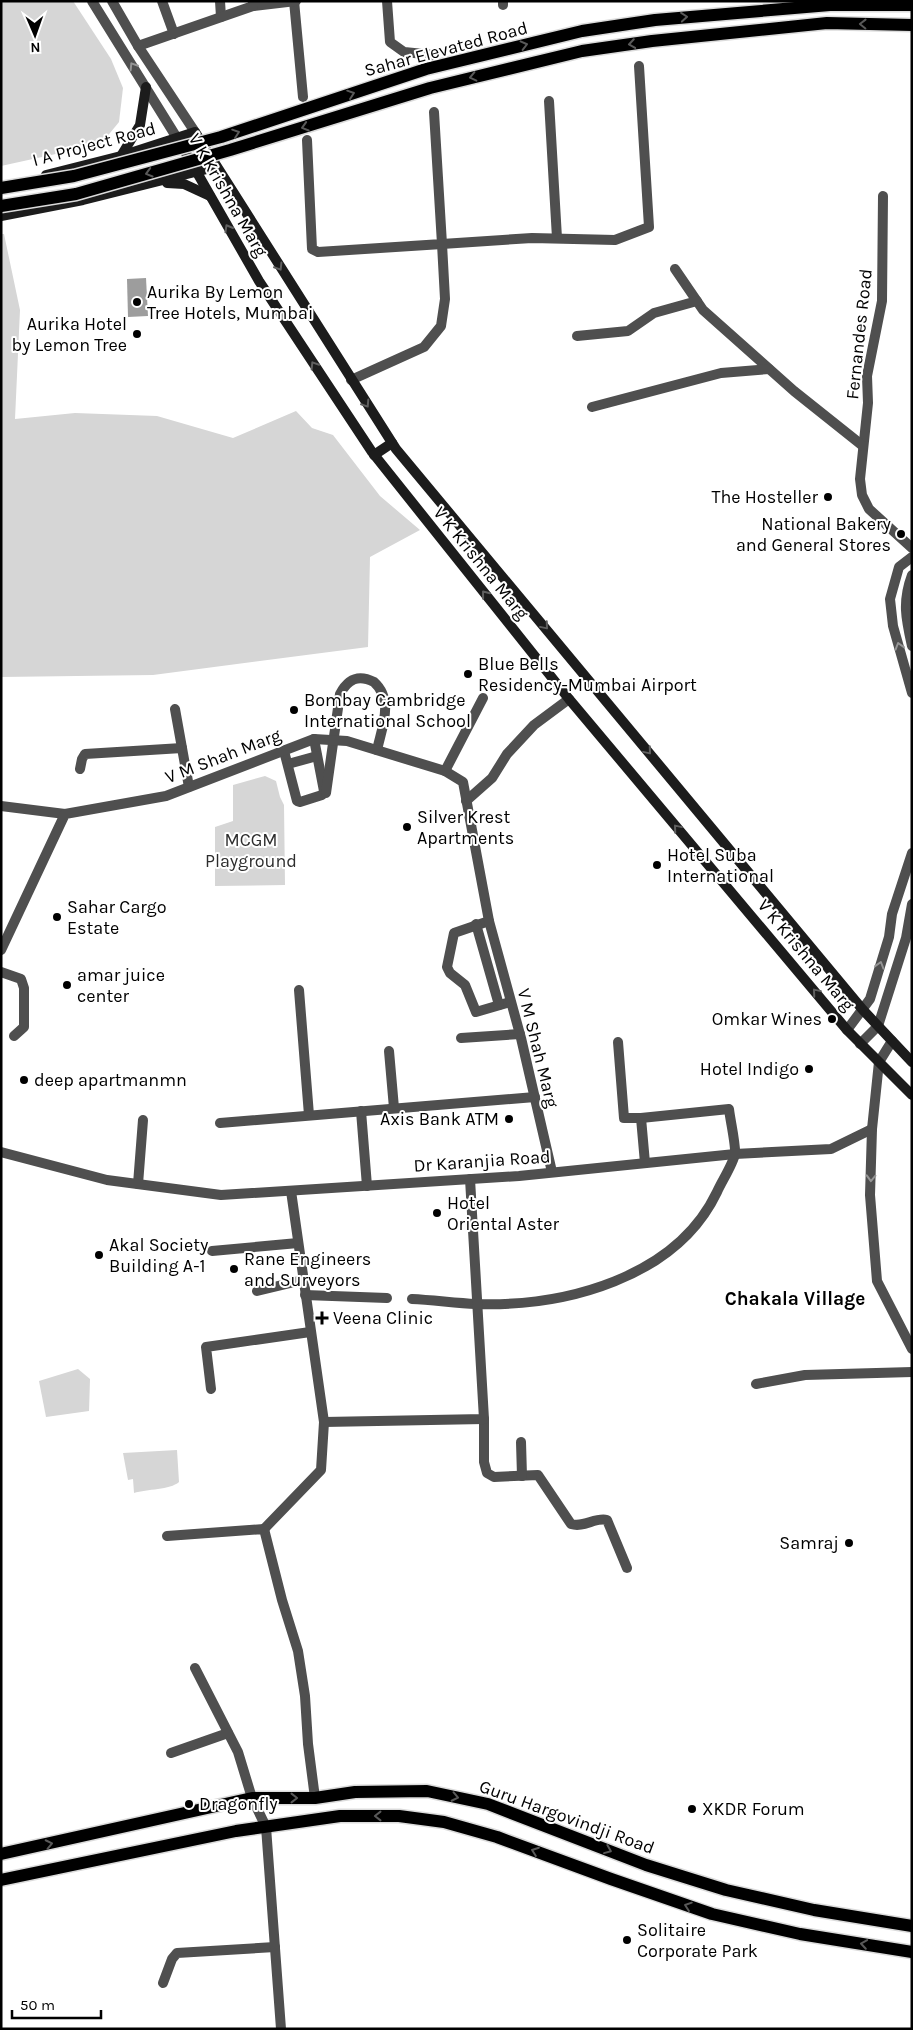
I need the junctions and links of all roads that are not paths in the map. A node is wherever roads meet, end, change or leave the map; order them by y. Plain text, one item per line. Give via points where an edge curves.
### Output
1 (92, 1) edge
2 (112, 1) edge
3 (162, 1) edge
4 (220, 1) edge
5 (295, 1) edge
6 (387, 1) edge
7 (253, 4) edge
8 (912, 5) edge
9 (221, 17) junction
10 (912, 25) edge
11 (174, 34) junction
12 (138, 46) junction
13 (434, 55) dead end
14 (639, 66) dead end
15 (146, 87) junction
16 (303, 97) dead end
17 (549, 101) dead end
18 (434, 112) dead end
19 (195, 132) junction
20 (177, 138) junction
21 (307, 140) dead end
22 (121, 156) junction
23 (216, 166) junction
24 (196, 173) junction
25 (159, 182) junction
26 (1, 183) edge
27 (1, 188) edge
28 (210, 196) junction
29 (883, 196) dead end
30 (1, 206) edge
31 (1, 216) edge
32 (557, 238) junction
33 (442, 244) junction
34 (675, 269) dead end
35 (697, 302) junction
36 (577, 336) dead end
37 (769, 369) junction
38 (350, 380) junction
39 (592, 407) dead end
40 (392, 443) junction
41 (863, 446) junction
42 (374, 455) junction
43 (912, 548) edge
44 (912, 557) edge
45 (912, 575) edge
46 (912, 646) edge
47 (908, 664) edge
48 (912, 693) edge
49 (483, 698) dead end
50 (568, 698) junction
51 (175, 709) dead end
52 (334, 739) junction
53 (314, 740) junction
54 (182, 748) junction
55 (377, 750) junction
56 (284, 751) junction
57 (317, 756) junction
58 (288, 764) junction
59 (80, 770) dead end
60 (446, 771) junction
61 (190, 787) junction
62 (326, 793) dead end
63 (466, 801) junction
64 (1, 806) edge
65 (65, 814) junction
66 (912, 853) edge
67 (912, 904) edge
68 (489, 920) junction
69 (476, 924) junction
70 (1, 950) edge
71 (500, 964) junction
72 (488, 968) junction
73 (1, 972) edge
74 (299, 990) dead end
75 (510, 1002) junction
76 (499, 1005) junction
77 (862, 1010) junction
78 (878, 1026) junction
79 (847, 1030) junction
80 (520, 1034) junction
81 (14, 1036) dead end
82 (461, 1038) dead end
83 (618, 1042) dead end
84 (892, 1042) junction
85 (860, 1044) junction
86 (389, 1051) dead end
87 (878, 1062) junction
88 (912, 1062) edge
89 (912, 1095) edge
90 (535, 1097) junction
91 (394, 1108) junction
92 (361, 1111) junction
93 (309, 1115) junction
94 (640, 1118) junction
95 (143, 1120) dead end
96 (220, 1122) dead end
97 (872, 1130) junction
98 (1, 1152) edge
99 (735, 1154) junction
100 (644, 1163) junction
101 (552, 1172) junction
102 (470, 1179) junction
103 (138, 1184) junction
104 (366, 1186) junction
105 (291, 1191) junction
106 (298, 1243) junction
107 (212, 1251) dead end
108 (302, 1280) junction
109 (257, 1291) dead end
110 (305, 1295) junction
111 (386, 1298) dead end
112 (412, 1299) dead end
113 (477, 1304) junction
114 (310, 1332) junction
115 (912, 1349) edge
116 (912, 1372) edge
117 (756, 1384) dead end
118 (211, 1389) dead end
119 (484, 1419) junction
120 (324, 1422) junction
121 (521, 1442) dead end
122 (522, 1476) junction
123 (264, 1529) junction
124 (167, 1536) dead end
125 (627, 1568) dead end
126 (195, 1668) dead end
127 (228, 1733) junction
128 (171, 1753) dead end
129 (252, 1798) junction
130 (315, 1798) junction
131 (266, 1827) junction
132 (1, 1854) edge
133 (1, 1880) edge
134 (912, 1926) edge
135 (275, 1947) junction
136 (912, 1952) edge
137 (163, 1983) dead end
138 (281, 2029) edge

15 -> 1 street, V K Krishna Marg
2 - 12 street, V K Krishna Marg
3 - 11 street
4 - 9 street
5 - 7 street
5 - 16 street
6 - 13 street via 390,42 404,52
7 - 9 street
27 -> 8 main road, Sahar Elevated Road, bridge via 74,176 221,137 426,69 582,31 655,20 820,6
9 - 11 street
10 -> 30 main road, Sahar Elevated Road, bridge via 827,23 582,51 430,88 76,194
11 - 12 street
12 - 19 street, V K Krishna Marg
14 - 32 street via 649,227 615,240
15 - 20 street, V K Krishna Marg
15 - 22 main road via 140,125
17 - 32 street
18 - 33 street
19 - 20 main road, I A Project Road
19 - 23 main road, V K Krishna Marg
20 - 22 main road, I A Project Road
20 - 24 main road, V K Krishna Marg
21 - 33 street via 312,249 318,252
22 - 26 main road, I A Project Road via 40,177
23 - 24 main road
23 -> 38 main road, V K Krishna Marg
24 - 25 main road
24 - 28 main road, V K Krishna Marg
25 - 28 main road via 184,184
25 - 31 main road
42 -> 28 main road, V K Krishna Marg via 259,281
29 - 41 street, Fernandes Road via 882,301 866,376 868,403
32 - 33 street
33 - 38 street via 445,300 441,326 424,347
34 - 35 street
35 - 36 street via 654,313 628,331
35 - 37 street
37 - 39 street via 721,373
37 - 41 street
38 -> 40 main road, V K Krishna Marg
40 - 42 main road
40 -> 77 main road, V K Krishna Marg
41 - 43 street, Fernandes Road via 862,495 877,518
50 -> 42 main road, V K Krishna Marg
47 -> 44 street via 893,626 890,599 899,568
45 - 46 street via 905,601
47 - 48 street
49 - 60 street
50 - 63 street via 534,725 507,754 492,778
79 -> 50 main road, V K Krishna Marg
51 - 54 street
52 - 53 street, V M Shah Marg
52 - 55 street, V M Shah Marg
52 - 55 street via 342,691 352,679 369,679 377,684 386,703
52 - 62 street
53 - 56 street, V M Shah Marg
53 - 57 street
54 - 59 street via 85,754
54 - 61 street
55 - 60 street, V M Shah Marg
56 - 58 street
56 - 61 street, V M Shah Marg
57 - 58 street
57 - 58 street via 324,791 322,795 300,802 297,801
60 - 63 street, V M Shah Marg via 464,782
61 - 65 street, V M Shah Marg via 166,796
63 - 68 street, V M Shah Marg
64 - 65 street, V M Shah Marg
65 - 70 street
77 -> 66 street via 870,999
67 - 78 street via 906,938
68 - 69 street
68 - 71 street, V M Shah Marg
69 - 72 street
69 - 76 street via 454,933 447,967 465,985 476,1012
71 - 72 street
71 - 75 street, V M Shah Marg
72 - 76 street
73 - 81 street via 21,980 24,988 24,1027
74 - 93 street
75 - 76 street
75 - 80 street, V M Shah Marg
77 - 78 main road, V K Krishna Marg
77 - 79 street
78 - 84 main road, V K Krishna Marg
78 - 85 street
79 - 85 main road, V K Krishna Marg
80 - 82 street
80 - 90 street, V M Shah Marg
83 - 94 street via 624,1118
84 - 87 street
84 - 88 main road, V K Krishna Marg
85 - 87 main road, V K Krishna Marg
86 - 91 street
87 - 89 main road, V K Krishna Marg
87 - 97 street
90 - 91 street
90 - 101 street, V M Shah Marg
91 - 92 street
92 - 93 street
92 - 104 street
93 - 96 street
94 - 99 street via 729,1109
94 - 100 street
95 - 103 street
97 - 99 street, Dr Karanjia Road via 831,1149
97 -> 115 street via 870,1195 877,1281
98 - 103 street, Dr Karanjia Road via 107,1180
99 - 100 street, Dr Karanjia Road
99 - 113 street via 709,1209 664,1256 625,1277 557,1298
100 - 101 street, Dr Karanjia Road
101 - 102 street, Dr Karanjia Road
102 - 104 street, Dr Karanjia Road
102 - 113 street
103 - 105 street, Dr Karanjia Road via 220,1195
104 - 105 street, Dr Karanjia Road
105 - 106 street
106 - 107 street
106 - 108 street
108 - 109 street
108 - 110 street
110 - 111 street
110 - 114 street
112 - 113 street
113 - 119 street
114 - 118 street via 206,1347
114 - 120 street
116 - 117 street via 805,1375
119 - 120 street
119 - 122 street via 487,1473 494,1477
120 - 123 street via 321,1470
121 - 122 street
122 - 125 street via 538,1476 571,1524 578,1526 607,1520
123 - 124 street
123 - 130 street via 298,1651
126 - 127 street
127 - 128 street
127 - 129 street via 238,1752
129 -> 130 main road, Guru Hargovindji Road
129 - 131 street
132 -> 129 main road, Guru Hargovindji Road
130 -> 134 main road, Guru Hargovindji Road via 355,1792 427,1791 488,1804 646,1865 726,1890 814,1910
131 - 133 main road
131 - 135 street
136 -> 131 main road via 800,1934 712,1914 444,1822 399,1816 340,1816
135 - 137 street via 177,1953
135 - 138 street

